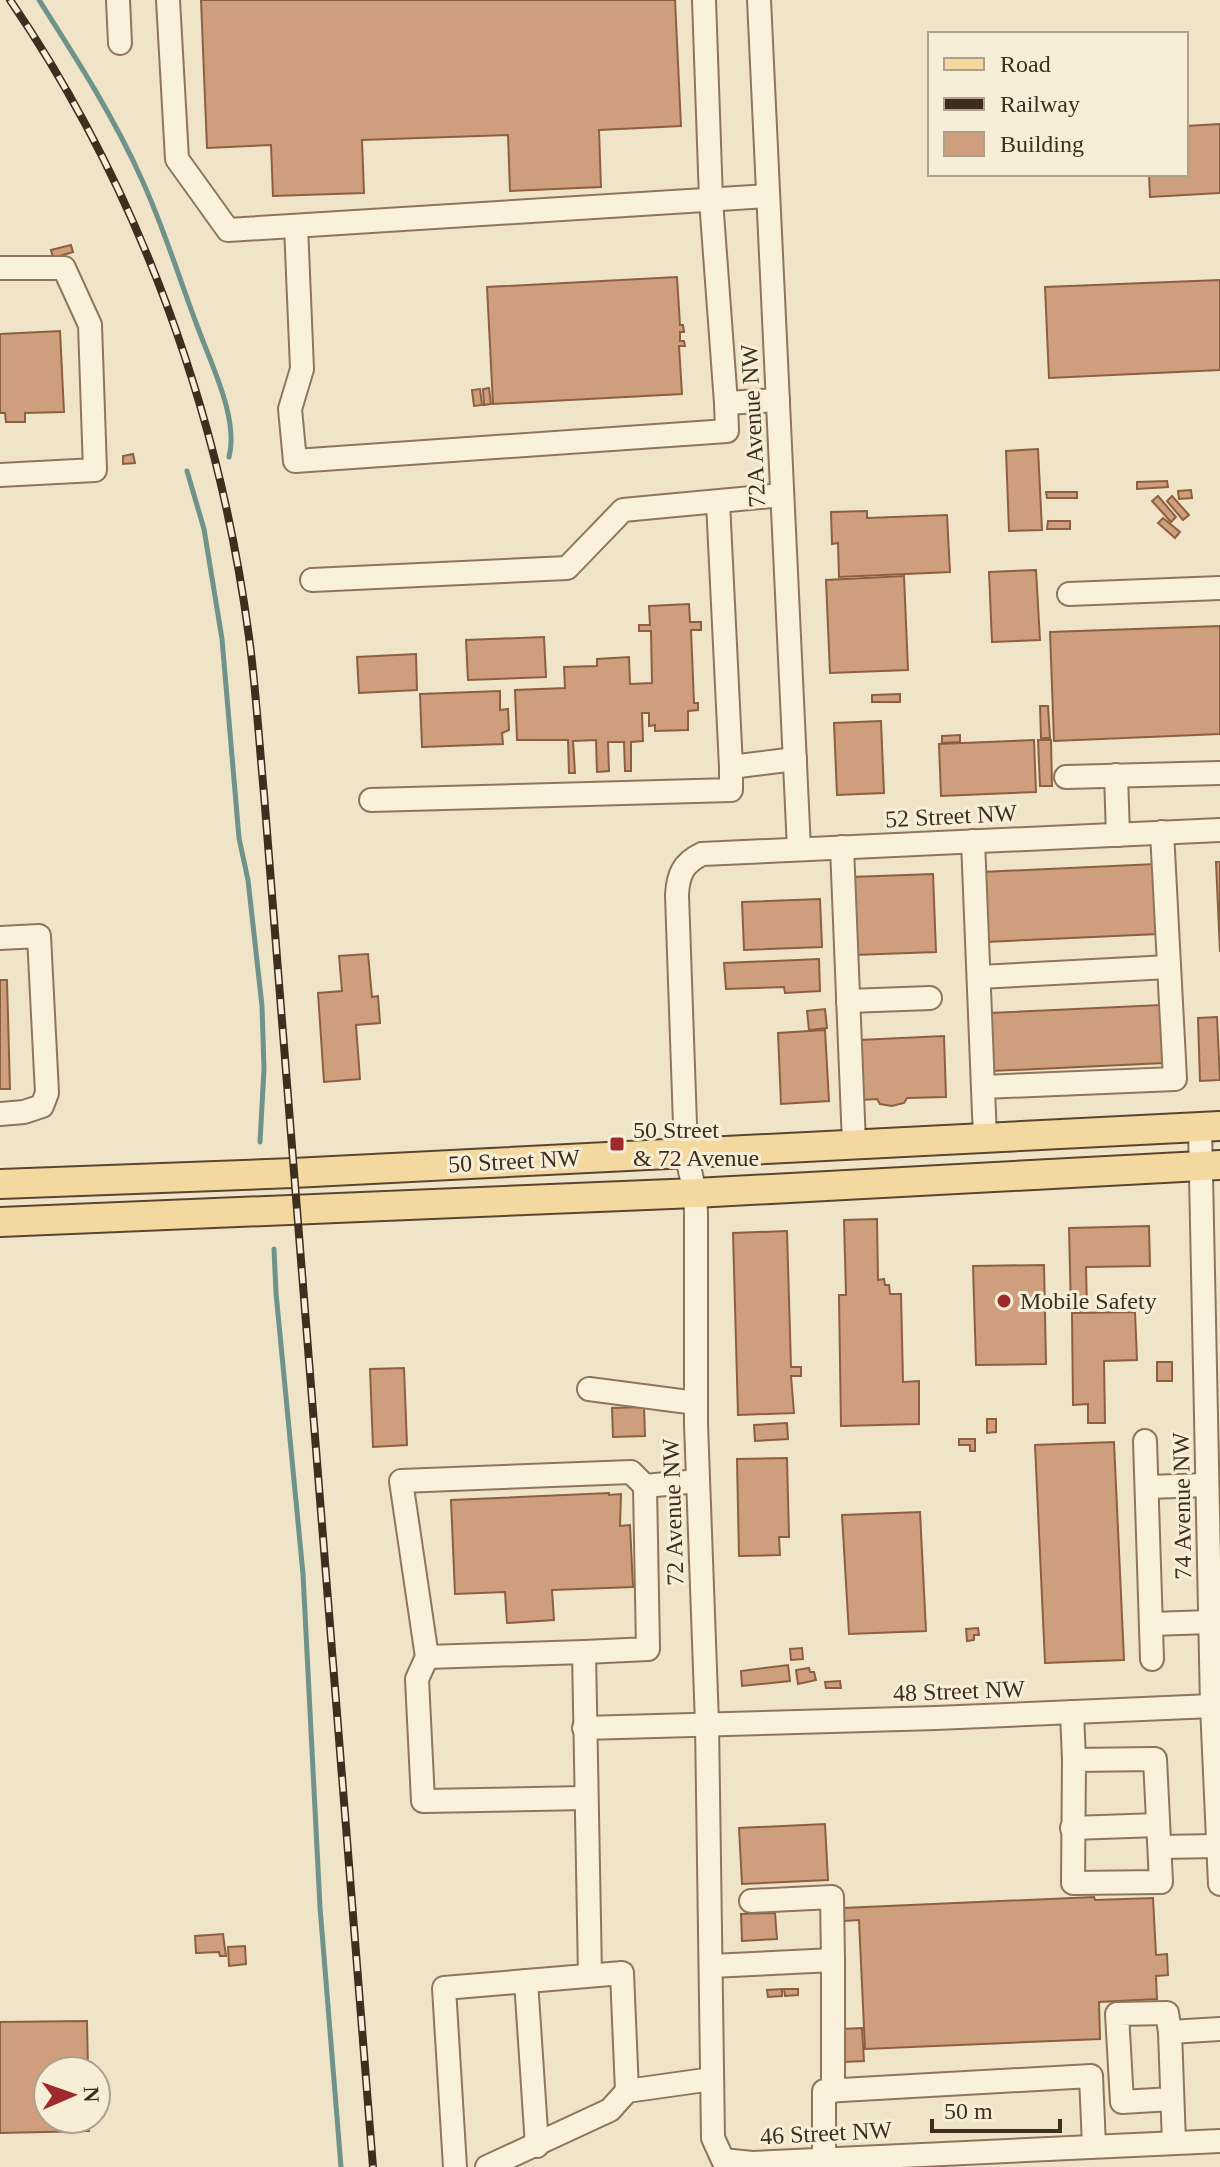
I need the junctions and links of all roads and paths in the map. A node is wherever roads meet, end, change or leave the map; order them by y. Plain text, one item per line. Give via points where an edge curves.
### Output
1 (118, 0) edge
2 (168, 0) edge
3 (704, 0) edge
4 (759, 0) edge
5 (120, 43) dead end
6 (768, 196) junction
7 (711, 200) junction
8 (296, 226) junction
9 (0, 268) edge
10 (778, 400) junction
11 (726, 403) junction
12 (0, 475) edge
13 (782, 495) junction
14 (718, 502) junction
15 (312, 580) dead end
16 (1220, 588) edge
17 (1069, 594) dead end
18 (795, 759) junction
19 (731, 767) junction
20 (1220, 773) edge
21 (1116, 775) junction
22 (1066, 777) dead end
23 (371, 800) dead end
24 (1220, 830) edge
25 (1162, 832) junction
26 (1118, 835) junction
27 (973, 841) junction
28 (842, 847) junction
29 (799, 849) junction
30 (686, 864) joint
31 (0, 938) edge
32 (1169, 967) junction
33 (979, 977) junction
34 (930, 998) dead end
35 (848, 1001) junction
36 (983, 1087) junction
37 (0, 1114) edge
38 (1210, 1126) edge
39 (985, 1138) junction
40 (854, 1144) junction
41 (686, 1153) junction
42 (1211, 1166) edge
43 (0, 1184) edge
44 (695, 1193) junction
45 (0, 1222) edge
46 (589, 1389) dead end
47 (696, 1403) junction
48 (1145, 1441) dead end
49 (698, 1481) junction
50 (1207, 1485) junction
51 (645, 1486) junction
52 (1147, 1487) junction
53 (1210, 1622) junction
54 (1151, 1624) junction
55 (584, 1652) junction
56 (427, 1657) junction
57 (1152, 1659) dead end
58 (1212, 1706) junction
59 (1072, 1712) junction
60 (707, 1723) junction
61 (584, 1728) junction
62 (1074, 1760) junction
63 (585, 1798) junction
64 (1072, 1828) junction
65 (1159, 1836) junction
66 (1218, 1846) junction
67 (1220, 1884) edge
68 (751, 1901) dead end
69 (833, 1960) junction
70 (711, 1966) junction
71 (590, 1975) junction
72 (526, 1981) junction
73 (1220, 2029) edge
74 (1170, 2032) junction
75 (712, 2079) junction
76 (627, 2091) junction
77 (833, 2091) junction
78 (1172, 2099) junction
79 (1220, 2141) edge
80 (1174, 2143) junction
81 (537, 2146) junction
82 (1094, 2146) junction
83 (1020, 2159) edge
84 (824, 2160) junction
85 (735, 2163) edge
86 (455, 2167) edge
87 (487, 2167) edge

1 - 5 street
2 - 8 street via 177,159 228,230
3 - 7 street
4 - 6 street, 72A Avenue NW
6 - 7 street
6 - 10 street, 72A Avenue NW
7 - 8 street
7 - 11 street
8 - 11 street via 302,369 290,409 295,461 727,431
9 - 12 street via 64,268 90,325 95,470
10 - 11 street
10 - 13 street, 72A Avenue NW
13 - 14 street
13 - 18 street, 72A Avenue NW
14 - 15 street via 623,510 567,568
14 - 19 street
16 - 17 street
18 - 19 street
18 - 29 street, 72A Avenue NW
19 - 23 street via 731,790
20 - 21 street
21 - 22 street
21 - 26 street
24 - 25 street, 52 Street NW
25 - 26 street, 52 Street NW
25 - 32 street
26 - 27 street, 52 Street NW
27 - 28 street, 52 Street NW
27 - 33 street
28 - 29 street, 52 Street NW
28 - 35 street
29 - 30 street, 52 Street NW via 702,854
30 - 41 street, 72 Avenue NW via 677,895
31 - 37 street via 39,936 47,1093 42,1106
32 - 33 street
32 - 36 street via 1175,1079
33 - 36 street
34 - 35 street
35 - 40 street
36 - 39 street
38 - 39 main road, 50 Street NW
38 - 42 street, 74 Avenue NW
39 - 40 main road, 50 Street NW
40 - 41 main road, 50 Street NW
41 - 43 main road, 50 Street NW
41 - 44 street, 72 Avenue NW
42 - 44 main road, 50 Street NW
42 - 50 street, 74 Avenue NW
44 - 45 main road, 50 Street NW
44 - 47 street, 72 Avenue NW
46 - 47 street
47 - 49 street, 72 Avenue NW
48 - 52 street
49 - 51 street
49 - 60 street, 72 Avenue NW
50 - 52 street
50 - 53 street, 74 Avenue NW
51 - 55 street via 648,1649
51 - 56 street via 631,1472 401,1481
52 - 54 street
53 - 54 street
53 - 58 street, 74 Avenue NW
54 - 57 street
55 - 56 street
55 - 61 street
56 - 63 street via 417,1679 423,1801
58 - 59 street, 48 Street NW
58 - 66 street, 74 Avenue NW
59 - 60 street, 48 Street NW
59 - 62 street
60 - 61 street, 48 Street NW
60 - 70 street, 72 Avenue NW
61 - 63 street
62 - 64 street
62 - 65 street via 1155,1759
63 - 71 street
64 - 65 street
64 - 65 street via 1073,1883 1161,1882
65 - 66 street
66 - 67 street, 74 Avenue NW
68 - 69 street via 832,1897
69 - 70 street
69 - 77 street
70 - 75 street, 72 Avenue NW
71 - 72 street
71 - 76 street via 622,1973
72 - 81 street
72 - 86 street via 444,1988
73 - 74 street
74 - 78 street
74 - 78 street via 1167,2013 1117,2014 1122,2102
75 - 76 street
75 - 85 street, 72 Avenue NW via 713,2138
76 - 81 street via 610,2110
77 - 82 street via 1091,2076
77 - 84 street via 824,2091
78 - 80 street
79 - 80 street, 46 Street NW
80 - 82 street, 46 Street NW
81 - 87 street
82 - 83 street, 46 Street NW
83 - 84 street, 46 Street NW
84 - 85 street, 46 Street NW

